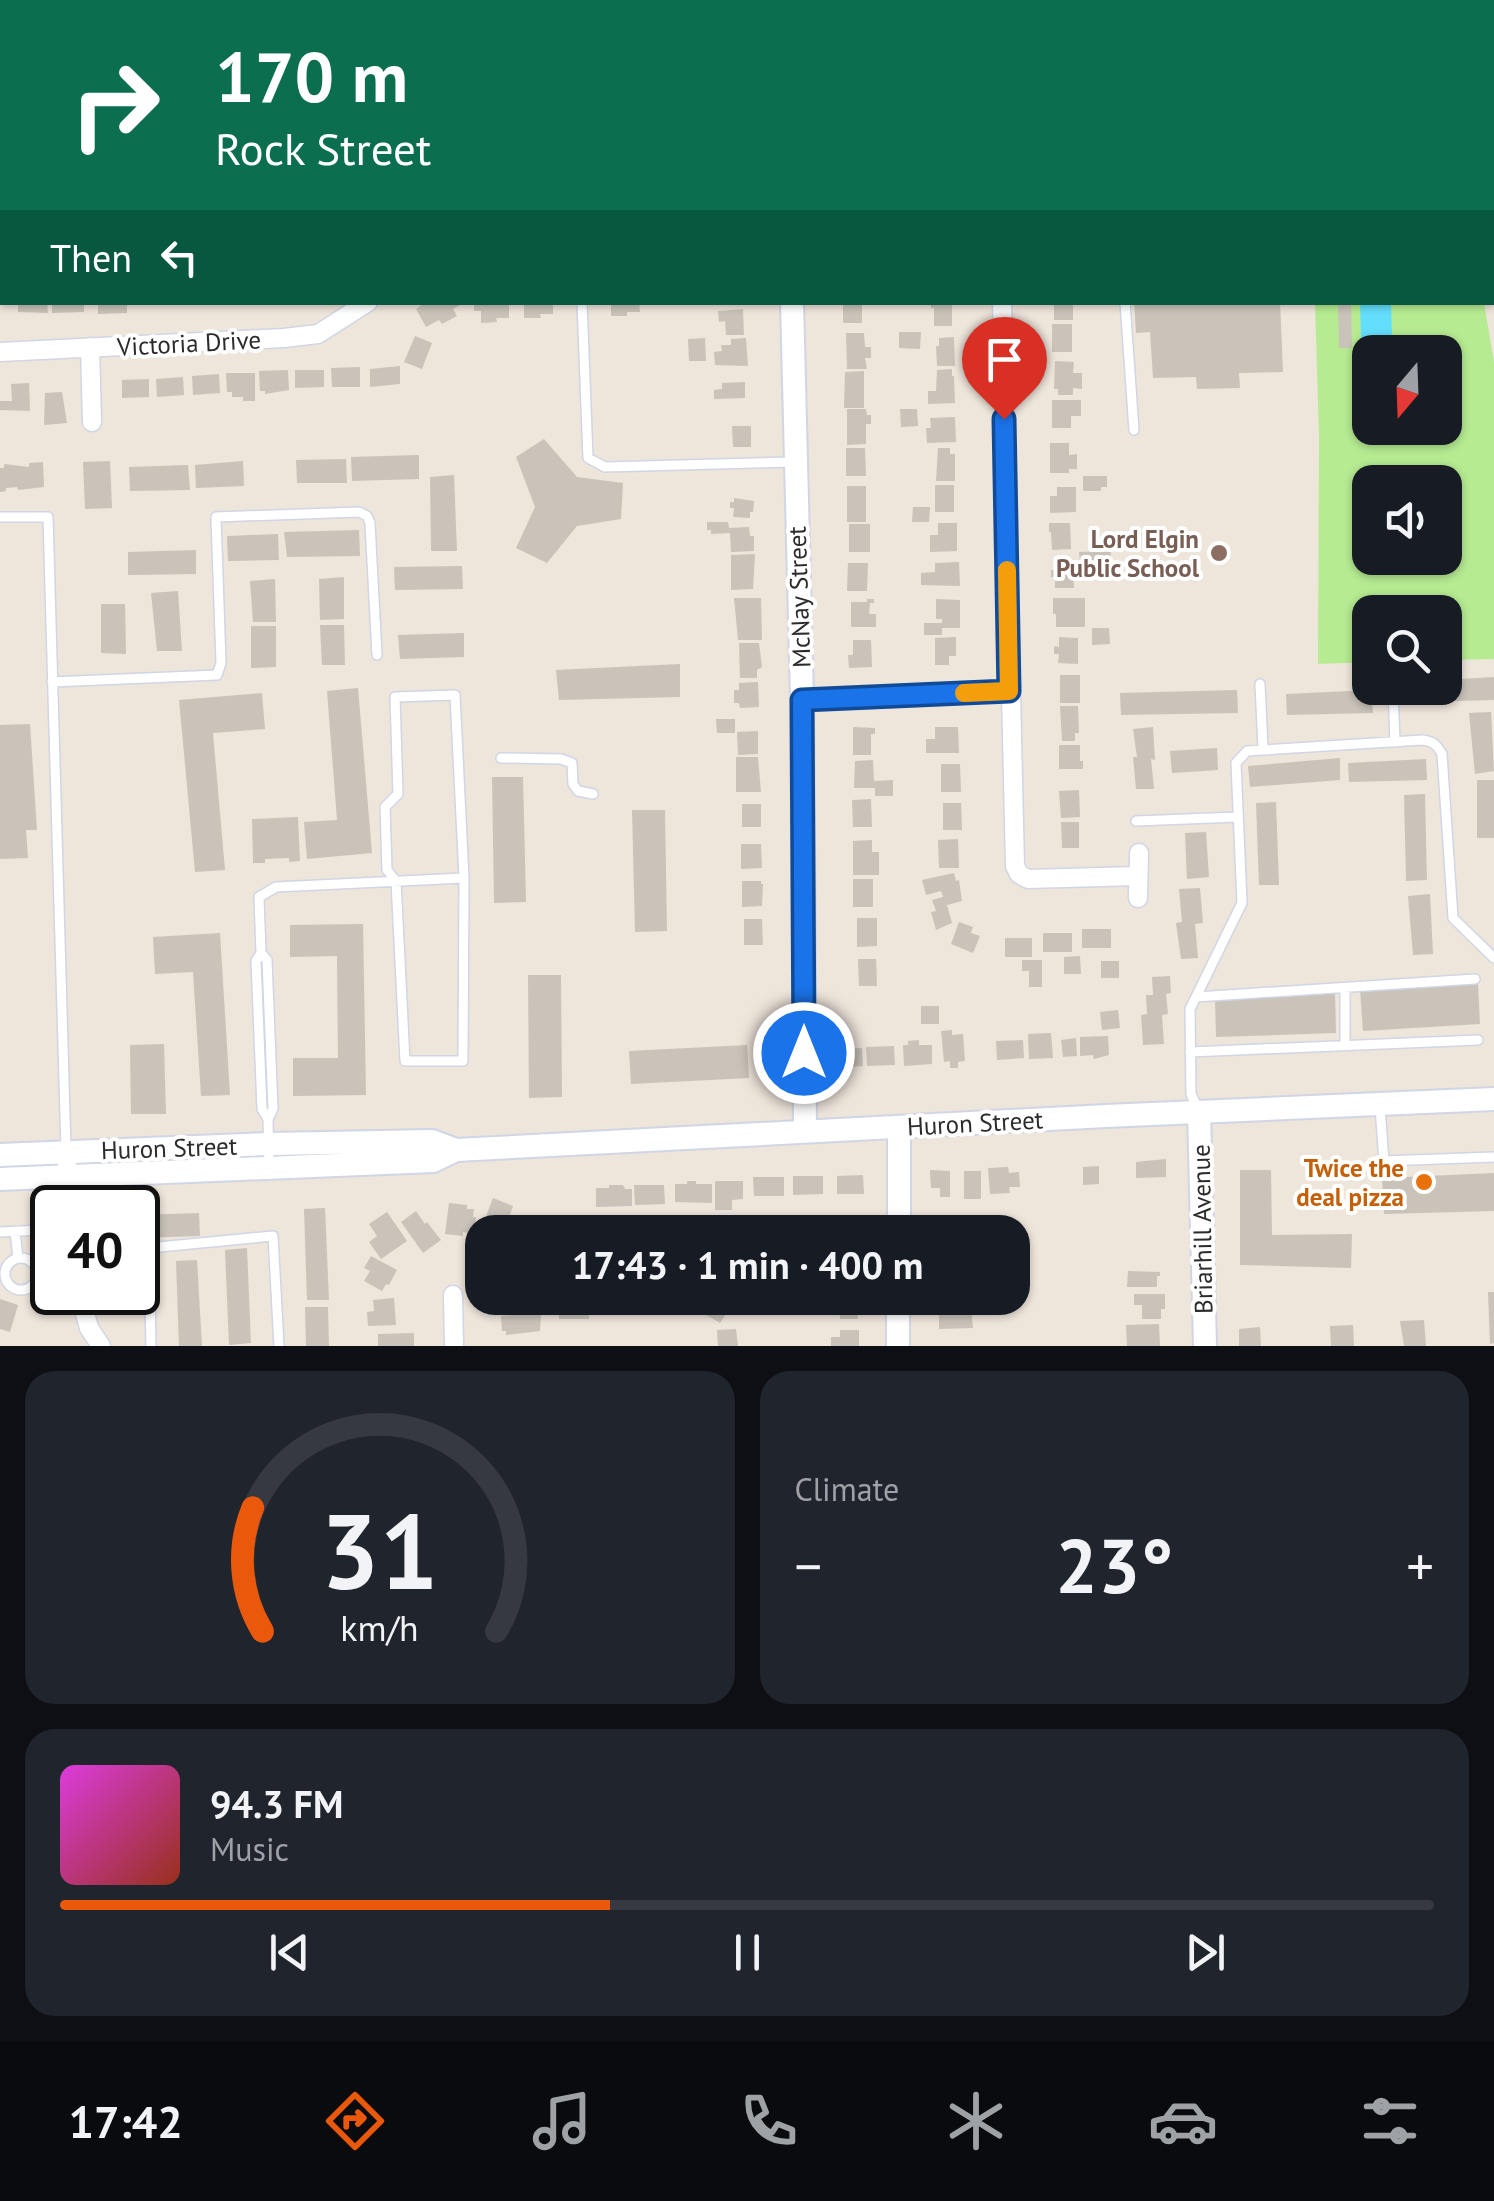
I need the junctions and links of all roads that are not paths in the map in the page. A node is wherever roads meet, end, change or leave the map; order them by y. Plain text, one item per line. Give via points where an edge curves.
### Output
1 (363, 305) edge
2 (582, 305) edge
3 (792, 305) edge
4 (1002, 305) edge
5 (1125, 305) edge
6 (90, 348) junction
7 (0, 352) edge
8 (92, 422) dead end
9 (1134, 430) dead end
10 (795, 462) junction
11 (0, 517) edge
12 (377, 655) dead end
13 (52, 682) junction
14 (1260, 684) dead end
15 (1009, 691) junction
16 (802, 700) junction
17 (1394, 705) edge
18 (1395, 742) junction
19 (1263, 748) junction
20 (501, 758) dead end
21 (592, 794) dead end
22 (1237, 817) junction
23 (1136, 822) dead end
24 (1139, 853) dead end
25 (1138, 876) junction
26 (464, 878) junction
27 (396, 881) junction
28 (1138, 898) dead end
29 (1494, 958) edge
30 (1475, 980) dead end
31 (1344, 988) junction
32 (1196, 997) junction
33 (1478, 1040) dead end
34 (1345, 1045) junction
35 (1190, 1052) junction
36 (1494, 1099) edge
37 (1380, 1104) junction
38 (1199, 1112) junction
39 (899, 1127) junction
40 (805, 1131) junction
41 (0, 1155) edge
42 (269, 1156) junction
43 (1494, 1156) edge
44 (67, 1164) junction
45 (0, 1179) edge
46 (68, 1185) edge
47 (899, 1215) edge
48 (30, 1230) edge
49 (15, 1231) junction
50 (0, 1232) edge
51 (160, 1246) edge
52 (18, 1258) junction
53 (30, 1261) edge
54 (30, 1286) edge
55 (453, 1295) dead end
56 (85, 1315) edge
57 (148, 1315) edge
58 (898, 1315) edge
59 (101, 1346) edge
60 (151, 1346) edge
61 (279, 1346) edge
62 (454, 1346) edge
63 (898, 1346) edge
64 (1205, 1346) edge

1 - 6 street, Victoria Drive via 318,334
2 - 10 lane via 588,458 604,467
3 - 10 main road, McNay Street
4 - 15 street
5 - 9 lane
6 - 7 street, Victoria Drive
6 - 8 street
10 - 16 main road, McNay Street
11 - 13 lane via 48,517
12 - 13 lane via 367,516 216,517 217,675
13 - 44 lane
14 - 19 lane
15 - 16 street
15 - 25 street via 1019,874
16 - 40 main road, McNay Street
17 - 18 lane
18 - 19 lane
18 - 29 lane via 1431,741 1442,754 1453,918
19 - 22 lane via 1247,750 1236,762
20 - 21 lane via 572,763 573,784
22 - 23 lane
22 - 32 lane via 1242,903
24 - 25 street
25 - 28 street
26 - 27 lane
26 - 27 lane via 463,1061 405,1061
26 - 27 lane via 455,695 396,697 398,794 385,806 387,870
27 - 42 lane via 276,887 259,898 273,1109
30 - 31 lane
31 - 32 lane
31 - 34 lane
32 - 35 lane
33 - 34 lane
34 - 35 lane
35 - 38 lane via 1191,1094
36 - 37 main road, Huron Street
37 - 38 main road, Huron Street
37 - 43 lane via 1384,1162
38 - 39 main road, Huron Street
38 - 64 main road, Briarhill Avenue
39 - 40 main road, Huron Street
39 - 47 main road
40 - 42 main road, Huron Street via 456,1150 433,1161
41 - 44 main road, Huron Street
42 - 44 main road, Huron Street
44 - 45 main road, Huron Street
44 - 46 street
48 - 49 lane
49 - 50 lane
49 - 52 lane
51 - 61 lane via 272,1236
52 - 53 lane
52 - 54 lane via 5,1273 8,1283
55 - 62 street
56 - 59 street
57 - 60 lane
58 - 63 main road

